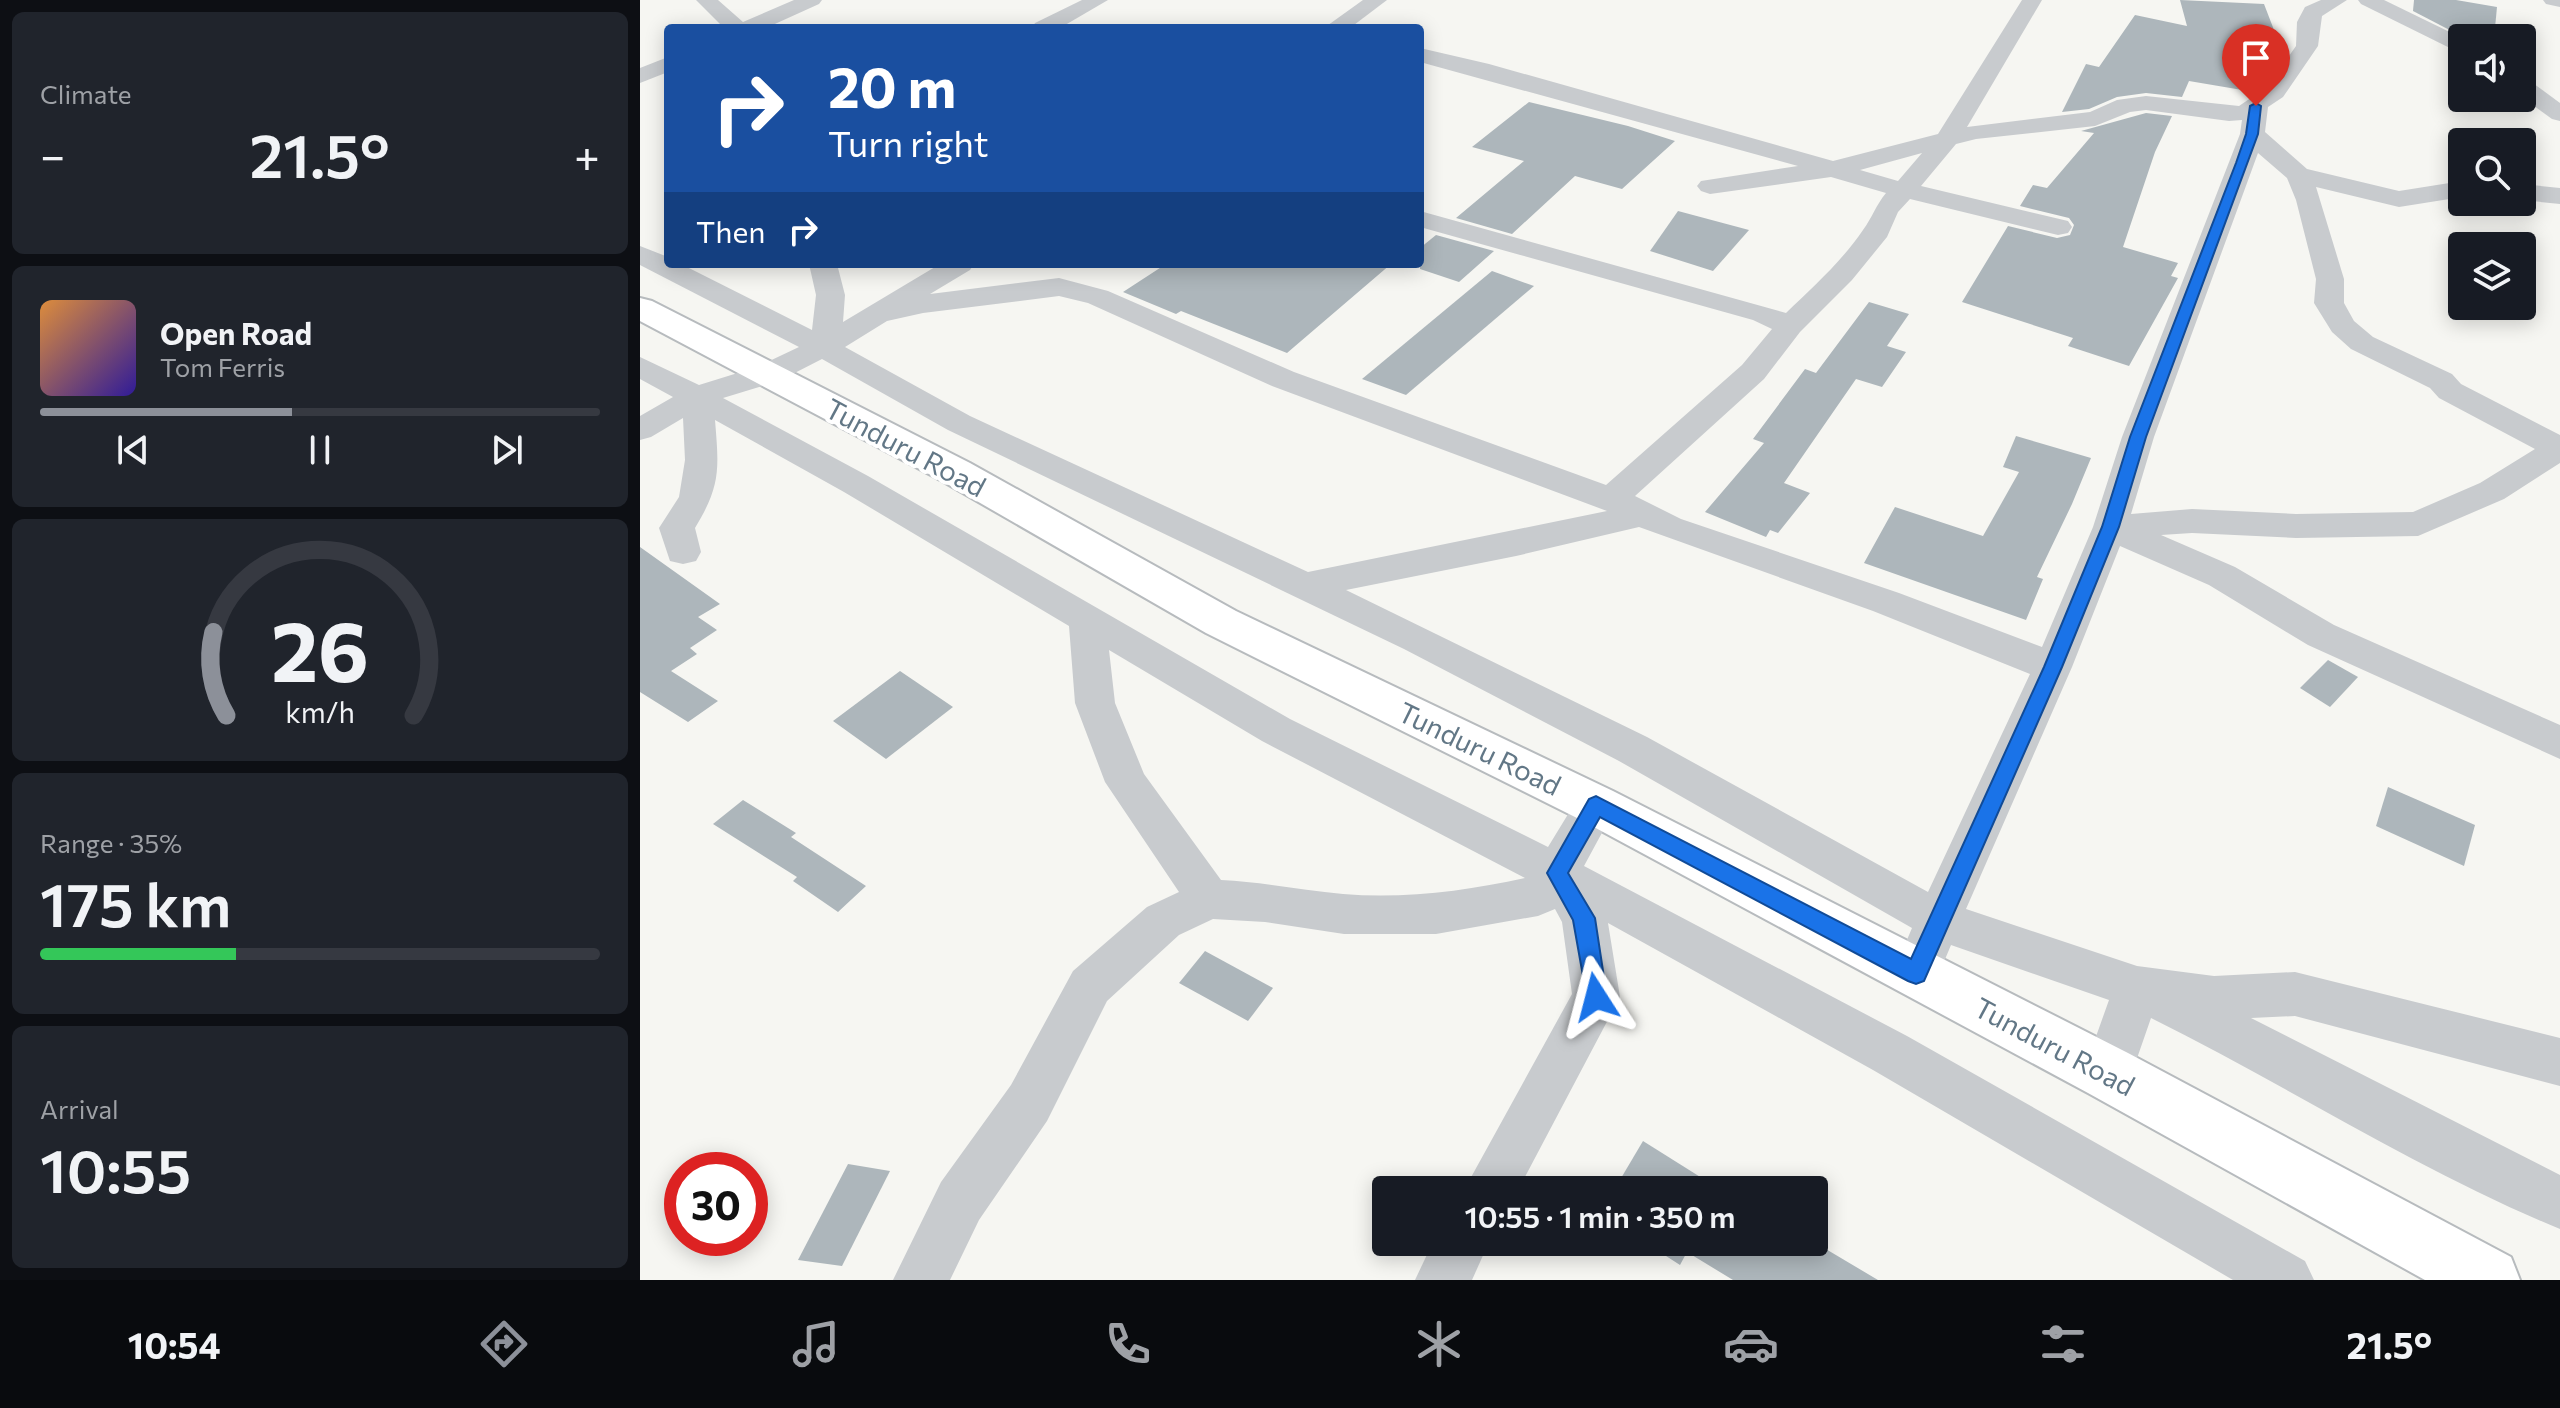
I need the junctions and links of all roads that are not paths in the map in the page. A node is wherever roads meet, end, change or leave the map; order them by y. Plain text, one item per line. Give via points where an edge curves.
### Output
1 (706, 0) edge
2 (812, 0) edge
3 (1098, 0) edge
4 (1377, 0) edge
5 (2032, 0) edge
6 (2337, 0) edge
7 (2368, 0) edge
8 (2553, 0) edge
9 (2560, 1) edge
10 (733, 24) edge
11 (757, 24) edge
12 (1051, 24) edge
13 (1341, 24) edge
14 (2448, 40) edge
15 (1424, 56) edge
16 (664, 66) edge
17 (640, 76) edge
18 (2536, 96) edge
19 (2560, 114) edge
20 (2254, 120) junction
21 (1947, 140) junction
22 (1832, 169) junction
23 (2298, 175) junction
24 (1710, 186) dead end
25 (1903, 189) junction
26 (2448, 191) edge
27 (2536, 193) edge
28 (2560, 196) edge
29 (1424, 220) edge
30 (2058, 227) dead end
31 (640, 254) edge
32 (664, 266) edge
33 (668, 268) edge
34 (825, 268) edge
35 (953, 268) edge
36 (640, 308) edge
37 (874, 315) junction
38 (1790, 326) junction
39 (823, 347) junction
40 (640, 366) edge
41 (768, 374) junction
42 (668, 404) edge
43 (640, 430) edge
44 (2560, 448) edge
45 (1627, 506) junction
46 (2110, 527) junction
47 (683, 552) dead end
48 (1304, 586) junction
49 (1087, 619) junction
50 (2053, 667) junction
51 (2560, 743) edge
52 (1596, 805) junction
53 (1557, 873) junction
54 (1209, 899) junction
55 (1938, 920) junction
56 (1916, 973) junction
57 (2137, 988) junction
58 (2560, 1062) edge
59 (2108, 1073) junction
60 (1498, 1176) edge
61 (2560, 1203) edge
62 (1455, 1256) edge
63 (921, 1280) edge
64 (1443, 1280) edge
65 (2286, 1280) edge
66 (2488, 1280) edge

1 - 10 street
2 - 11 street
3 - 12 street
4 - 13 street
5 - 21 street
6 - 20 street via 2313,12 2307,46
7 - 14 street
8 - 9 street
15 - 22 street
16 - 17 street
18 - 19 street
20 - 21 street via 2146,103 2125,105 2095,119 1995,129
20 - 23 street
20 - 46 street
21 - 22 street
21 - 25 street
22 - 24 street
22 - 25 street
23 - 26 street via 2399,199
23 - 44 street via 2330,279 2329,303 2342,326 2362,343
25 - 30 street
25 - 38 street via 1842,274
27 - 28 street
29 - 38 street via 1763,314
31 - 32 street
33 - 39 street
34 - 39 street via 833,312
35 - 37 street
36 - 41 highway, Tunduru Road
37 - 39 street
37 - 45 street via 1059,287 1098,297 1283,379
38 - 45 street
39 - 41 street
39 - 48 street via 959,423
40 - 42 street
41 - 42 street
41 - 52 highway, Tunduru Road via 956,472 1221,622
42 - 43 street
42 - 47 street via 702,460 696,498 677,528
42 - 49 street
44 - 46 street via 2492,491 2418,524 2192,521
45 - 48 street via 1563,535
45 - 50 street via 1669,527
46 - 50 street
46 - 51 street via 2222,576 2321,635
48 - 55 street via 1633,749
49 - 53 street via 1276,730
49 - 54 street via 1095,703 1126,782
50 - 55 street
52 - 53 street
52 - 56 highway, Tunduru Road
53 - 54 street via 1538,896 1436,914 1344,914
53 - 60 street via 1584,918 1596,997
53 - 65 street via 1890,1053
54 - 63 street via 1163,921 1090,986 1029,1103 960,1201
55 - 56 street
55 - 57 street
56 - 59 highway, Tunduru Road
57 - 58 street via 2214,998 2295,994
57 - 59 street
57 - 61 street
59 - 66 highway, Tunduru Road
62 - 64 street

